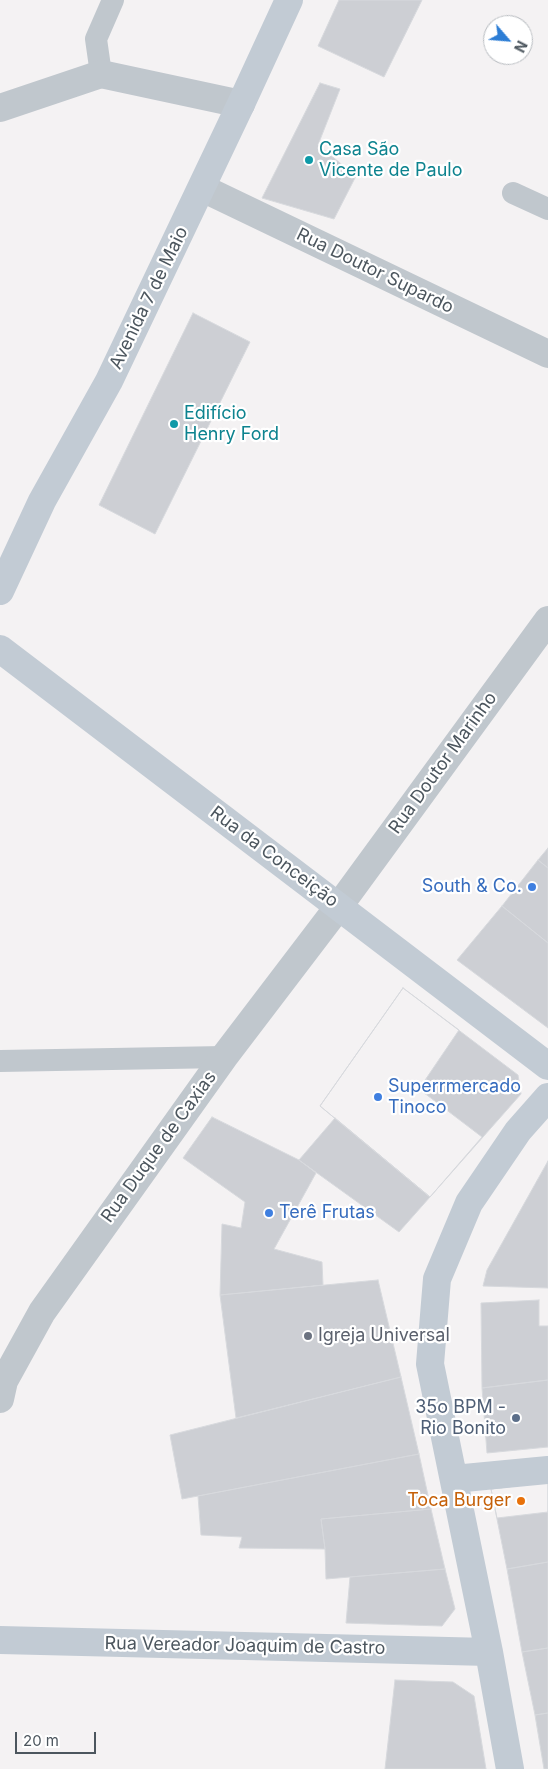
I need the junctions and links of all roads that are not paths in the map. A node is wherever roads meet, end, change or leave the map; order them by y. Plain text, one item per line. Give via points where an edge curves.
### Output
1 (113, 0) edge
2 (289, 0) edge
3 (101, 74) junction
4 (241, 104) junction
5 (0, 108) edge
6 (202, 188) junction
7 (513, 193) dead end
8 (548, 209) edge
9 (548, 354) edge
10 (0, 591) edge
11 (548, 620) edge
12 (0, 649) edge
13 (339, 906) junction
14 (224, 1056) junction
15 (0, 1061) edge
16 (548, 1066) edge
17 (548, 1097) edge
18 (0, 1399) edge
19 (548, 1470) edge
20 (454, 1479) junction
21 (0, 1640) edge
22 (489, 1652) junction
23 (510, 1769) edge

1 - 3 street via 96,39
2 - 4 main road, Avenida 7 de Maio
3 - 4 street
3 - 5 street
4 - 6 main road, Avenida 7 de Maio
6 - 9 street, Rua Doutor Supardo
6 - 10 main road, Avenida 7 de Maio via 108,381 42,501
7 - 8 street
11 - 13 street, Rua Doutor Marinho
12 - 13 main road, Rua da Conceição
13 - 14 street, Rua Duque de Caxias
13 - 16 main road, Rua da Conceição
14 - 15 street
14 - 18 street, Rua Duque de Caxias via 42,1312 4,1381
17 - 20 main road via 518,1131 469,1203 437,1279 430,1364
19 - 20 main road
20 - 22 main road
21 - 22 main road, Rua Vereador Joaquim de Castro
22 - 23 main road

